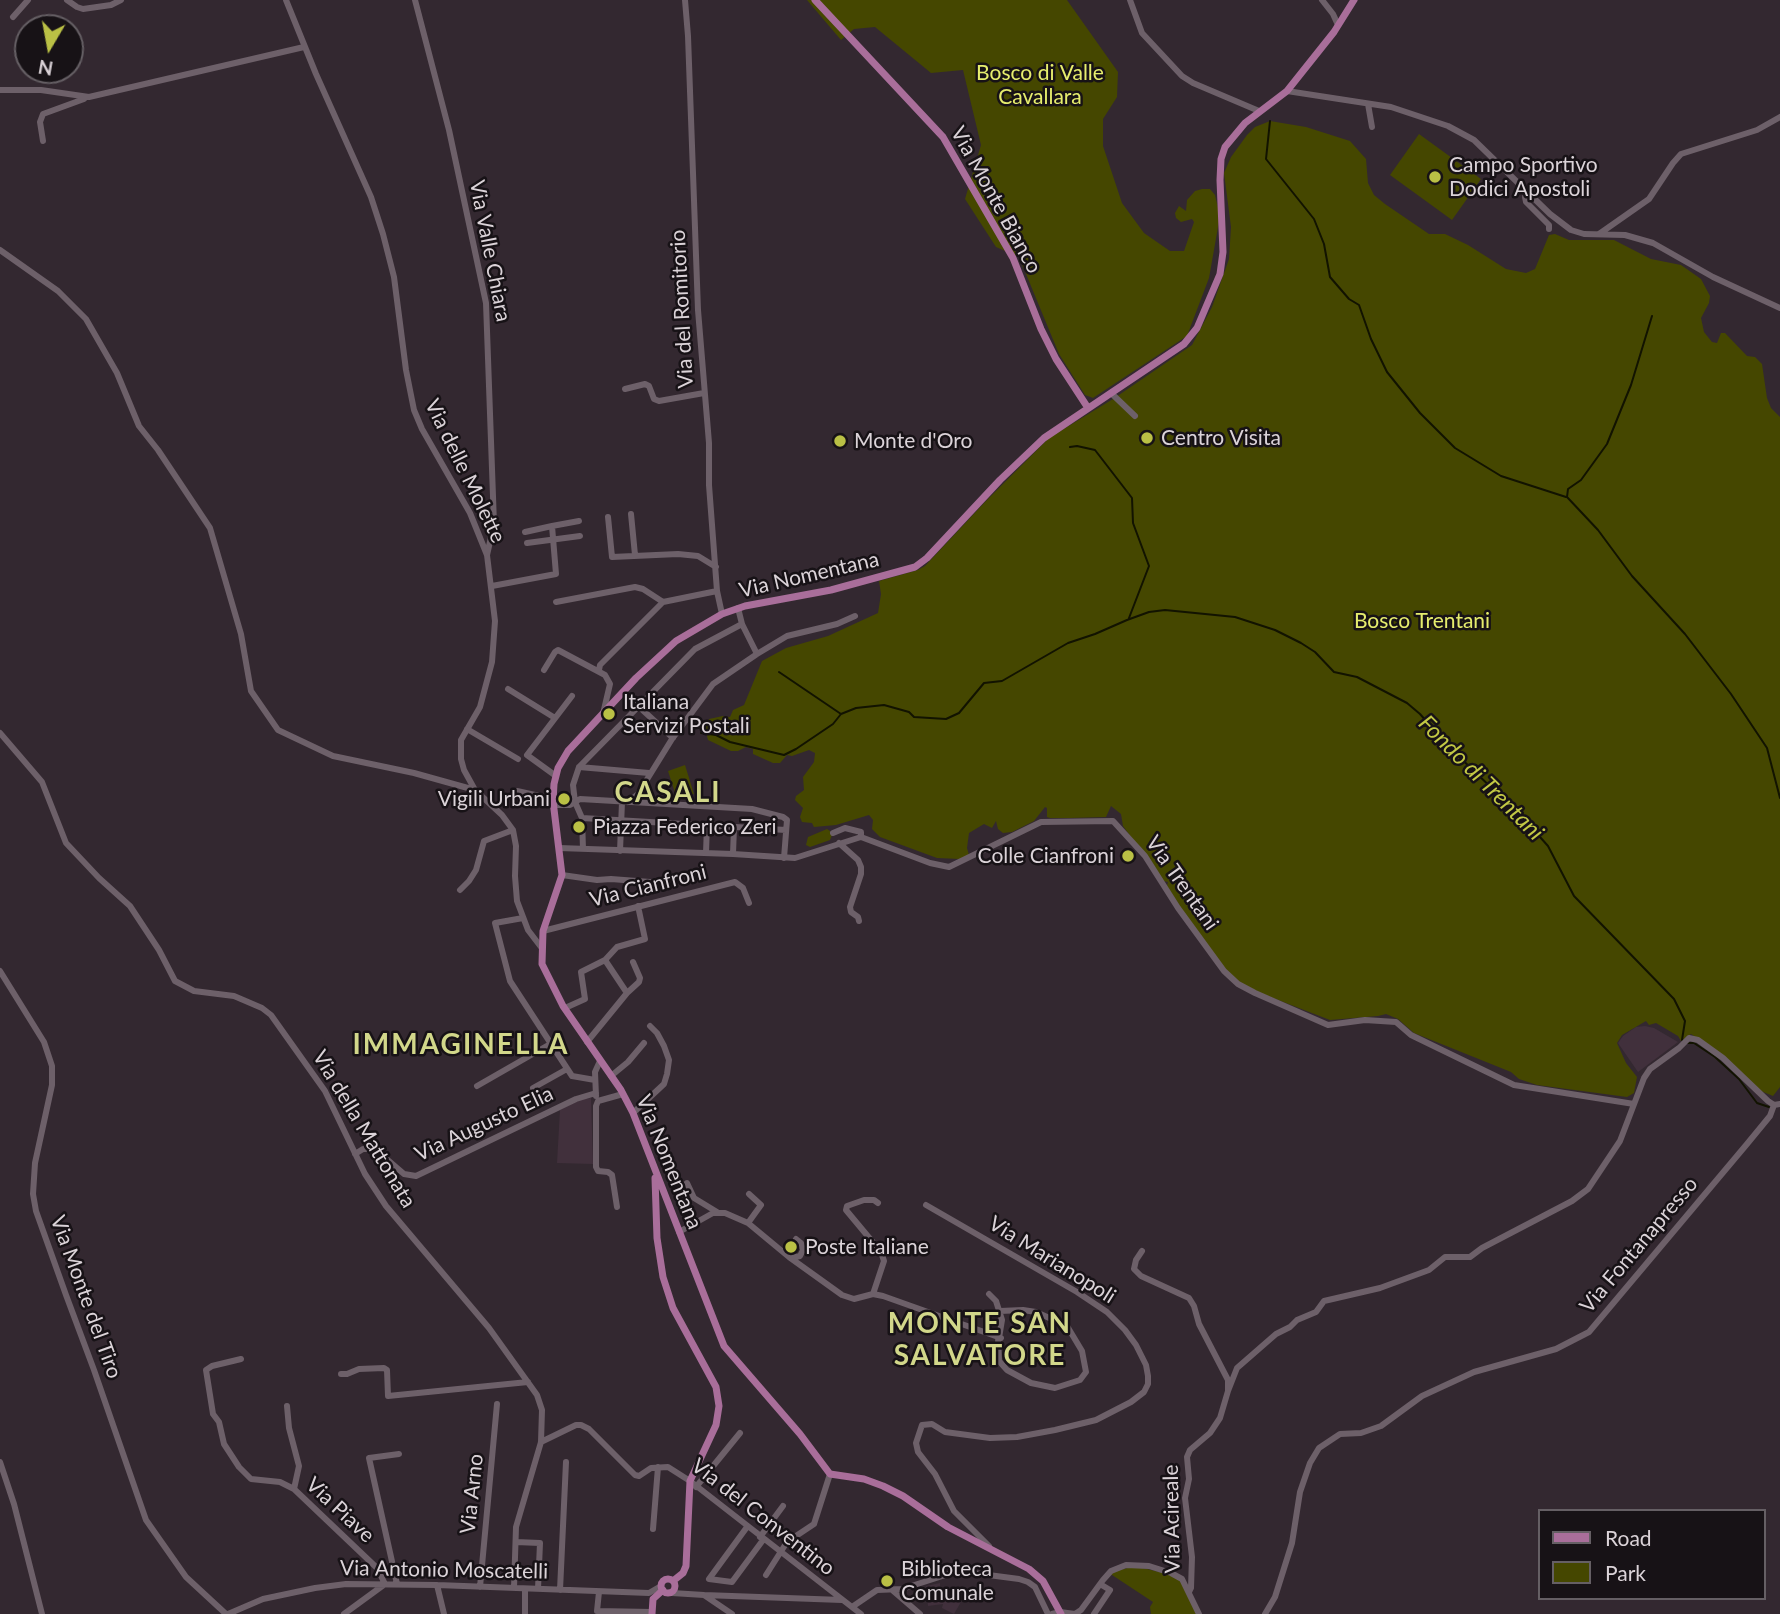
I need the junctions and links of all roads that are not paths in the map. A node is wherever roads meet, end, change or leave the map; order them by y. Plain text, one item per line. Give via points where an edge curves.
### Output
1 (28, 0) edge
2 (67, 0) edge
3 (121, 0) edge
4 (286, 0) edge
5 (415, 0) edge
6 (685, 0) edge
7 (816, 0) edge
8 (1130, 0) edge
9 (1322, 0) edge
10 (1354, 0) edge
11 (13, 17) dead end
12 (1338, 25) junction
13 (304, 47) junction
14 (0, 90) edge
15 (1287, 91) junction
16 (93, 96) junction
17 (1368, 104) junction
18 (1259, 111) junction
19 (1780, 117) edge
20 (1372, 127) dead end
21 (43, 141) dead end
22 (1529, 194) junction
23 (1549, 229) dead end
24 (1597, 234) junction
25 (0, 250) edge
26 (1780, 308) edge
27 (625, 389) dead end
28 (704, 393) junction
29 (1111, 393) junction
30 (1087, 408) junction
31 (1135, 416) dead end
32 (631, 514) dead end
33 (608, 517) dead end
34 (579, 521) dead end
35 (552, 527) junction
36 (525, 532) dead end
37 (580, 536) dead end
38 (554, 540) junction
39 (527, 544) dead end
40 (487, 555) junction
41 (635, 555) junction
42 (716, 567) junction
43 (492, 586) junction
44 (717, 591) junction
45 (556, 602) dead end
46 (663, 603) junction
47 (738, 608) junction
48 (722, 614) junction
49 (855, 616) dead end
50 (742, 624) junction
51 (757, 654) junction
52 (544, 670) dead end
53 (599, 670) junction
54 (508, 689) dead end
55 (623, 692) junction
56 (572, 696) dead end
57 (637, 706) junction
58 (602, 716) junction
59 (555, 718) junction
60 (467, 729) junction
61 (0, 733) edge
62 (673, 738) junction
63 (519, 759) dead end
64 (579, 767) junction
65 (649, 773) junction
66 (556, 776) junction
67 (475, 790) junction
68 (517, 790) dead end
69 (554, 802) junction
70 (575, 802) junction
71 (625, 802) junction
72 (582, 818) junction
73 (621, 820) junction
74 (707, 825) junction
75 (734, 827) junction
76 (513, 830) junction
77 (786, 830) junction
78 (833, 833) dead end
79 (861, 836) junction
80 (839, 843) junction
81 (559, 848) junction
82 (583, 849) junction
83 (620, 852) junction
84 (706, 853) junction
85 (733, 854) junction
86 (784, 859) junction
87 (562, 875) junction
88 (650, 881) dead end
89 (460, 890) dead end
90 (749, 903) dead end
91 (638, 906) junction
92 (523, 918) junction
93 (859, 921) dead end
94 (543, 931) junction
95 (541, 947) junction
96 (605, 960) junction
97 (633, 962) dead end
98 (0, 971) edge
99 (627, 993) junction
100 (565, 1008) junction
101 (650, 1026) dead end
102 (587, 1042) junction
103 (552, 1043) junction
104 (644, 1043) dead end
105 (600, 1061) junction
106 (567, 1069) junction
107 (611, 1076) junction
108 (595, 1080) junction
109 (477, 1086) dead end
110 (533, 1088) dead end
111 (623, 1094) junction
112 (597, 1099) junction
113 (1634, 1104) junction
114 (1775, 1107) edge
115 (633, 1113) junction
116 (355, 1154) junction
117 (654, 1163) junction
118 (687, 1183) dead end
119 (749, 1194) dead end
120 (878, 1203) dead end
121 (926, 1205) dead end
122 (617, 1207) dead end
123 (717, 1212) junction
124 (748, 1223) junction
125 (679, 1231) junction
126 (796, 1240) dead end
127 (1142, 1251) dead end
128 (789, 1257) junction
129 (873, 1294) junction
130 (989, 1294) dead end
131 (1000, 1311) junction
132 (999, 1338) junction
133 (242, 1359) dead end
134 (341, 1374) dead end
135 (528, 1382) junction
136 (1228, 1391) junction
137 (497, 1404) dead end
138 (287, 1406) dead end
139 (740, 1433) dead end
140 (541, 1441) junction
141 (399, 1454) dead end
142 (0, 1462) edge
143 (566, 1462) dead end
144 (659, 1467) junction
145 (830, 1474) junction
146 (693, 1484) junction
147 (294, 1489) junction
148 (783, 1506) dead end
149 (747, 1527) junction
150 (653, 1529) dead end
151 (762, 1538) junction
152 (516, 1542) junction
153 (993, 1550) junction
154 (782, 1553) junction
155 (766, 1575) dead end
156 (673, 1581) junction
157 (385, 1584) junction
158 (397, 1584) junction
159 (1100, 1584) junction
160 (437, 1585) junction
161 (480, 1587) junction
162 (514, 1588) junction
163 (662, 1588) junction
164 (891, 1588) junction
165 (525, 1589) junction
166 (538, 1589) junction
167 (560, 1590) junction
168 (599, 1592) junction
169 (672, 1592) junction
170 (1189, 1592) junction
171 (704, 1595) junction
172 (843, 1600) junction
173 (852, 1607) junction
174 (652, 1613) edge
175 (42, 1614) edge
176 (227, 1614) edge
177 (344, 1614) edge
178 (444, 1614) edge
179 (526, 1614) edge
180 (732, 1614) edge
181 (861, 1614) edge
182 (920, 1614) edge
183 (1055, 1614) edge
184 (1094, 1614) edge
185 (1199, 1614) edge
186 (1265, 1614) edge

1 - 11 street
2 - 3 street via 83,9
4 - 13 street, Via delle Molette
5 - 40 street, Via Valle Chiara via 485,297 494,524
6 - 28 street, Via del Romitorio
7 - 30 main road, Via Monte Bianco via 943,137 1013,258 1041,329
8 - 18 street via 1142,33 1182,76
9 - 12 street
10 - 12 main road, Via Nomentana
12 - 15 main road, Via Nomentana
13 - 16 street
13 - 40 street, Via delle Molette via 369,190 383,233 414,410 470,513
14 - 16 street
15 - 17 street
15 - 18 main road, Via Nomentana
16 - 21 street via 43,114
17 - 20 street
17 - 22 street via 1399,109 1464,134
18 - 29 main road, Via Nomentana via 1234,135 1223,154 1222,264 1197,328 1175,352
19 - 24 street via 1756,130 1681,154 1648,198
22 - 23 street via 1526,202
22 - 24 street via 1567,228
24 - 26 street via 1625,235 1657,244
25 - 67 street via 58,291 86,319 117,373 139,426 210,528 241,635 251,691 278,730 333,756
27 - 28 street via 645,384 659,401
28 - 42 street, Via del Romitorio
29 - 30 main road, Via Nomentana
29 - 31 street
30 - 47 main road, Via Nomentana via 1038,443 915,567
32 - 41 street
33 - 41 street via 612,556
34 - 35 street
35 - 36 street
35 - 38 street
37 - 38 street
38 - 39 street
38 - 43 street via 555,575
40 - 43 street, Via delle Molette
41 - 42 street via 698,556
42 - 44 street, Via del Romitorio
43 - 60 street, Via delle Molette via 492,662 482,700
44 - 46 street
44 - 48 street, Via del Romitorio
45 - 46 street via 637,587
46 - 53 street
47 - 48 main road, Via Nomentana
47 - 50 street
48 - 55 main road, Via Nomentana via 676,641
49 - 51 street via 787,636
50 - 51 street
50 - 57 street via 695,649
51 - 62 street via 713,684
52 - 53 street via 558,650
53 - 58 street via 610,684
54 - 59 street
55 - 57 street
55 - 58 main road, Via Nomentana
56 - 59 street
57 - 62 street
57 - 64 street
58 - 66 main road, Via Nomentana via 568,751
59 - 66 street via 527,755
60 - 63 street
60 - 67 street, Via delle Molette via 460,742 461,759
61 - 116 street, Via della Mattonata via 42,782 66,843 132,908 171,977 190,990 231,995 268,1012 325,1091
62 - 65 street
64 - 65 street
64 - 70 street via 573,785
65 - 71 street via 638,794
66 - 69 main road, Via Nomentana
67 - 76 street, Via delle Molette
68 - 69 street
69 - 70 street
69 - 81 main road, Via Nomentana
70 - 71 street
70 - 72 street
71 - 73 street
71 - 77 street via 752,808 783,817
72 - 73 street
72 - 82 street
73 - 74 street
73 - 83 street
74 - 75 street
74 - 84 street
75 - 77 street
75 - 85 street
76 - 89 street via 484,841 475,870
76 - 92 street via 514,876
77 - 86 street
78 - 79 street via 845,828 861,832
79 - 80 street
79 - 113 street, Via Trentani via 949,867 1041,822 1113,821 1145,856 1178,908 1238,984 1328,1025 1396,1022 1411,1035 1514,1084
80 - 86 street
80 - 93 street via 861,867 850,907
81 - 82 street
81 - 87 main road, Via Nomentana
82 - 83 street
83 - 84 street
84 - 85 street
85 - 86 street
87 - 88 street
87 - 94 main road, Via Nomentana
90 - 91 street, Via Cianfroni via 736,882
91 - 94 street, Via Cianfroni
91 - 96 street via 645,939 617,947
92 - 95 street
92 - 103 street via 495,923 514,988
94 - 95 main road, Via Nomentana
95 - 100 main road, Via Nomentana via 542,964
96 - 99 street
96 - 100 street via 581,972 585,999
97 - 99 street via 640,978
98 - 176 street, Via Monte del Tiro via 38,1033 52,1066 33,1199 66,1295 146,1520 186,1577
99 - 102 street
100 - 102 main road, Via Nomentana
101 - 115 street via 669,1060 667,1074 664,1084
102 - 105 main road, Via Nomentana
103 - 106 street
103 - 109 street
104 - 107 street
105 - 107 main road, Via Nomentana
105 - 108 street
106 - 108 street via 577,1078
106 - 110 street
107 - 111 main road, Via Nomentana
108 - 112 street
111 - 112 street
111 - 115 main road, Via Nomentana
112 - 116 street, Via Augusto Elia via 576,1099 414,1176 404,1174 375,1149
112 - 122 street via 596,1167 612,1175
113 - 114 street, Via Acireale via 1650,1069 1692,1037 1723,1058
113 - 136 street, Via Acireale via 1620,1141 1588,1189 1572,1201 1470,1257 1445,1257 1429,1270 1380,1288 1324,1301 1316,1312 1297,1320 1244,1361
114 - 186 street, Via Fontanapresso via 1588,1332 1556,1349 1474,1372 1422,1396 1381,1426 1364,1433 1340,1434 1318,1448 1300,1492 1292,1543 1274,1600
115 - 117 main road, Via Nomentana
116 - 135 street, Via della Mattonata via 397,1221 489,1328
117 - 125 main road, Via Nomentana
117 - 146 main road via 663,1277 671,1303 718,1395 716,1426
118 - 123 street via 694,1198
119 - 124 street via 761,1205
120 - 129 street via 864,1200 846,1210 884,1261
121 - 153 street, Via Marianopoli via 1107,1312 1125,1330 1146,1365 1144,1392 1097,1420 990,1438 922,1425 918,1452 954,1511
123 - 124 street
123 - 125 street
124 - 128 street
125 - 145 main road, Via Nomentana via 724,1346
126 - 128 street via 803,1250 796,1258
127 - 136 street via 1134,1269 1189,1298 1228,1380
128 - 129 street via 842,1294 854,1299
129 - 132 street
130 - 131 street
131 - 132 street
131 - 132 street via 1036,1312 1067,1326 1082,1351 1086,1372 1080,1380 1055,1388 1031,1383 999,1361
133 - 147 street, Via Piave via 206,1370 213,1414 224,1444 251,1479 280,1482
134 - 135 street via 384,1367 388,1396
135 - 140 street, Via della Mattonata via 541,1405
136 - 170 street, Via Acireale via 1220,1418 1187,1457 1185,1498 1192,1557
137 - 161 street, Via Arno
138 - 147 street via 299,1466
139 - 146 street
140 - 144 street, Via del Conventino via 581,1425 635,1475
140 - 152 street, Via della Mattonata via 519,1515
141 - 158 street via 369,1458
142 - 175 street
143 - 167 street
144 - 146 street, Via del Conventino via 668,1467
144 - 150 street, Via del Conventino
145 - 153 main road via 883,1486
145 - 154 street via 814,1524 788,1542
146 - 149 street, Via del Conventino
146 - 156 main road via 686,1566
147 - 157 street, Via Piave via 377,1568
148 - 151 street
149 - 151 street, Via del Conventino
149 - 151 street via 709,1579 732,1582
151 - 154 street, Via del Conventino
152 - 162 street, Via della Mattonata
152 - 166 street via 540,1543
153 - 183 main road via 1043,1581
154 - 155 street
154 - 172 street, Via del Conventino
156 - 163 main road via 664,1580
156 - 169 main road
157 - 158 street, Via Antonio Moscatelli
157 - 176 street, Via Antonio Moscatelli via 315,1588 263,1599
157 - 177 street
158 - 160 street, Via Antonio Moscatelli
159 - 170 street via 1111,1571 1126,1565 1149,1566 1182,1579
159 - 183 street via 1082,1610
159 - 184 street via 1110,1590
160 - 161 street, Via Antonio Moscatelli
160 - 178 street
161 - 162 street, Via Antonio Moscatelli
162 - 165 street, Via Antonio Moscatelli
163 - 168 street, Via Antonio Moscatelli via 649,1593
163 - 169 main road
163 - 174 main road via 653,1599
164 - 173 street via 877,1590
164 - 182 street
164 - 183 street via 902,1589 952,1572 1010,1577 1035,1587
165 - 166 street, Via Antonio Moscatelli
165 - 179 street
166 - 167 street, Via Antonio Moscatelli
167 - 168 street, Via Antonio Moscatelli
168 - 174 street via 597,1611
169 - 171 street
170 - 185 street
171 - 172 street
171 - 180 street
172 - 173 street, Via del Conventino
173 - 181 street, Via del Conventino

